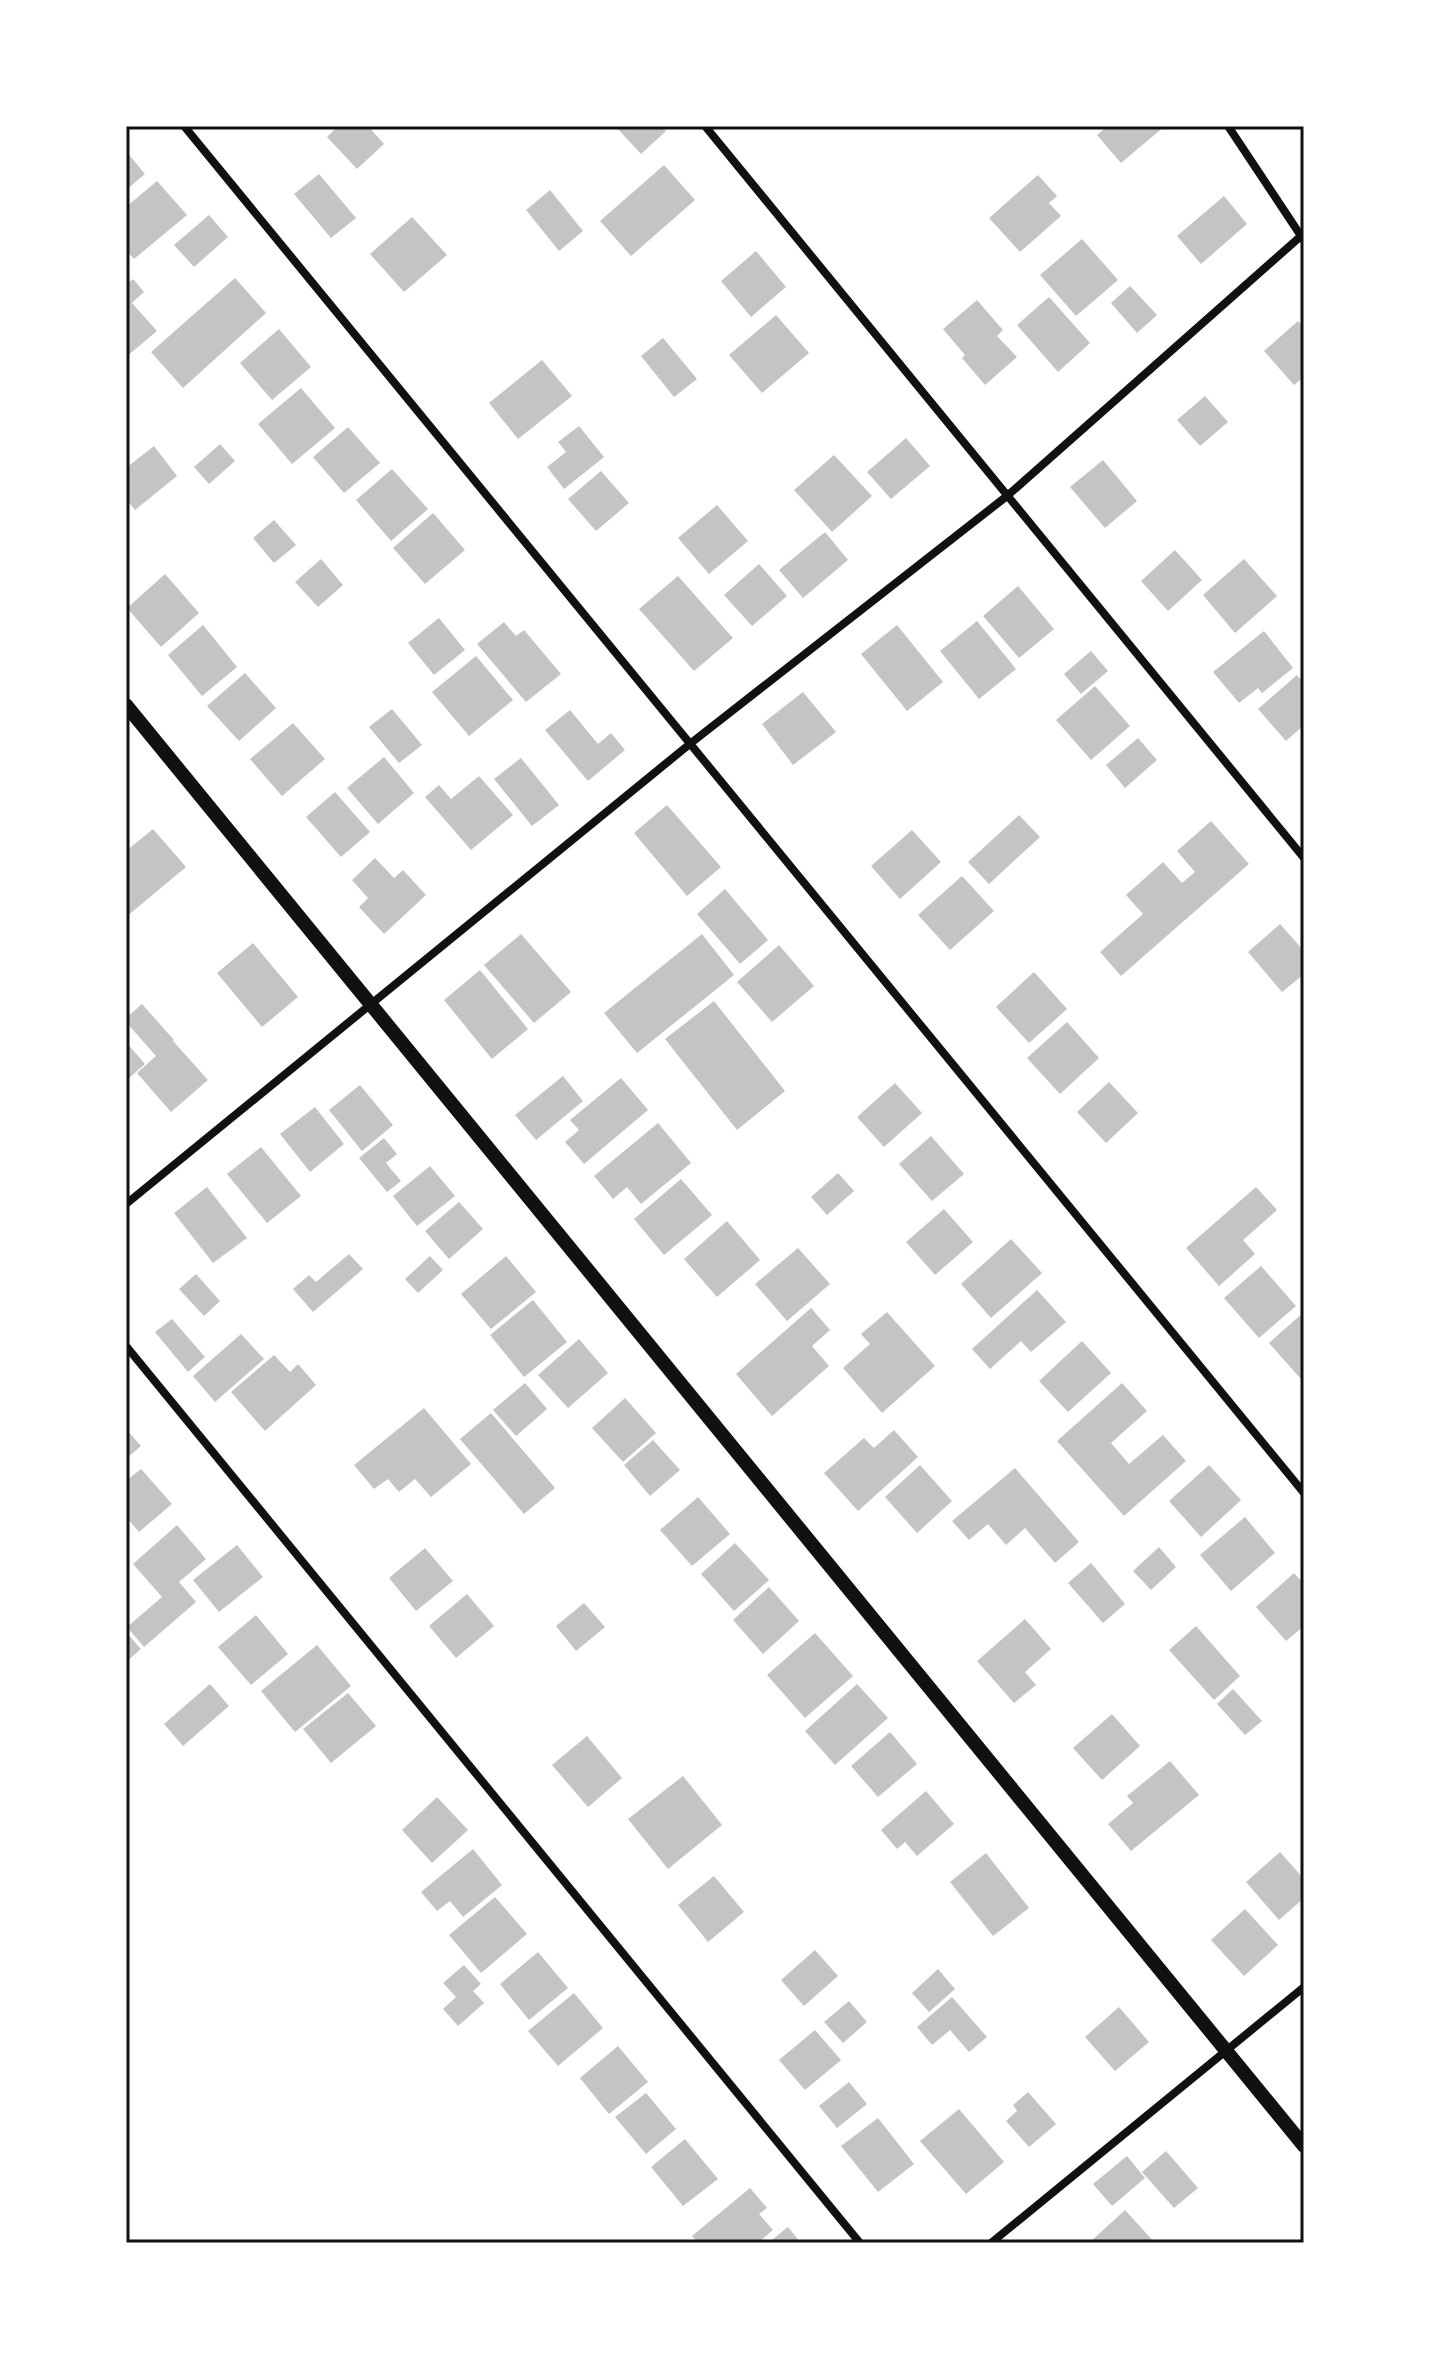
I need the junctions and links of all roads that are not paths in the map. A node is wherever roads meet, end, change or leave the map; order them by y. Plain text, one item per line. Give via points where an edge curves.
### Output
1 (184, 126) edge
2 (705, 126) edge
3 (1228, 126) edge
4 (1302, 238) edge
5 (1007, 496) junction
6 (126, 705) edge
7 (691, 743) junction
8 (1304, 858) edge
9 (370, 1003) junction
10 (126, 1204) edge
11 (126, 1346) edge
12 (1304, 1493) edge
13 (1304, 1987) edge
14 (1226, 2051) junction
15 (1304, 2146) edge
16 (860, 2243) edge
17 (991, 2243) edge

1 - 7 street
2 - 5 street
3 - 4 street
4 - 5 street
5 - 7 street
5 - 8 street
6 - 9 street
7 - 9 street
7 - 12 street
9 - 10 street
9 - 14 street
11 - 16 street
13 - 14 street
14 - 15 street
14 - 17 street

